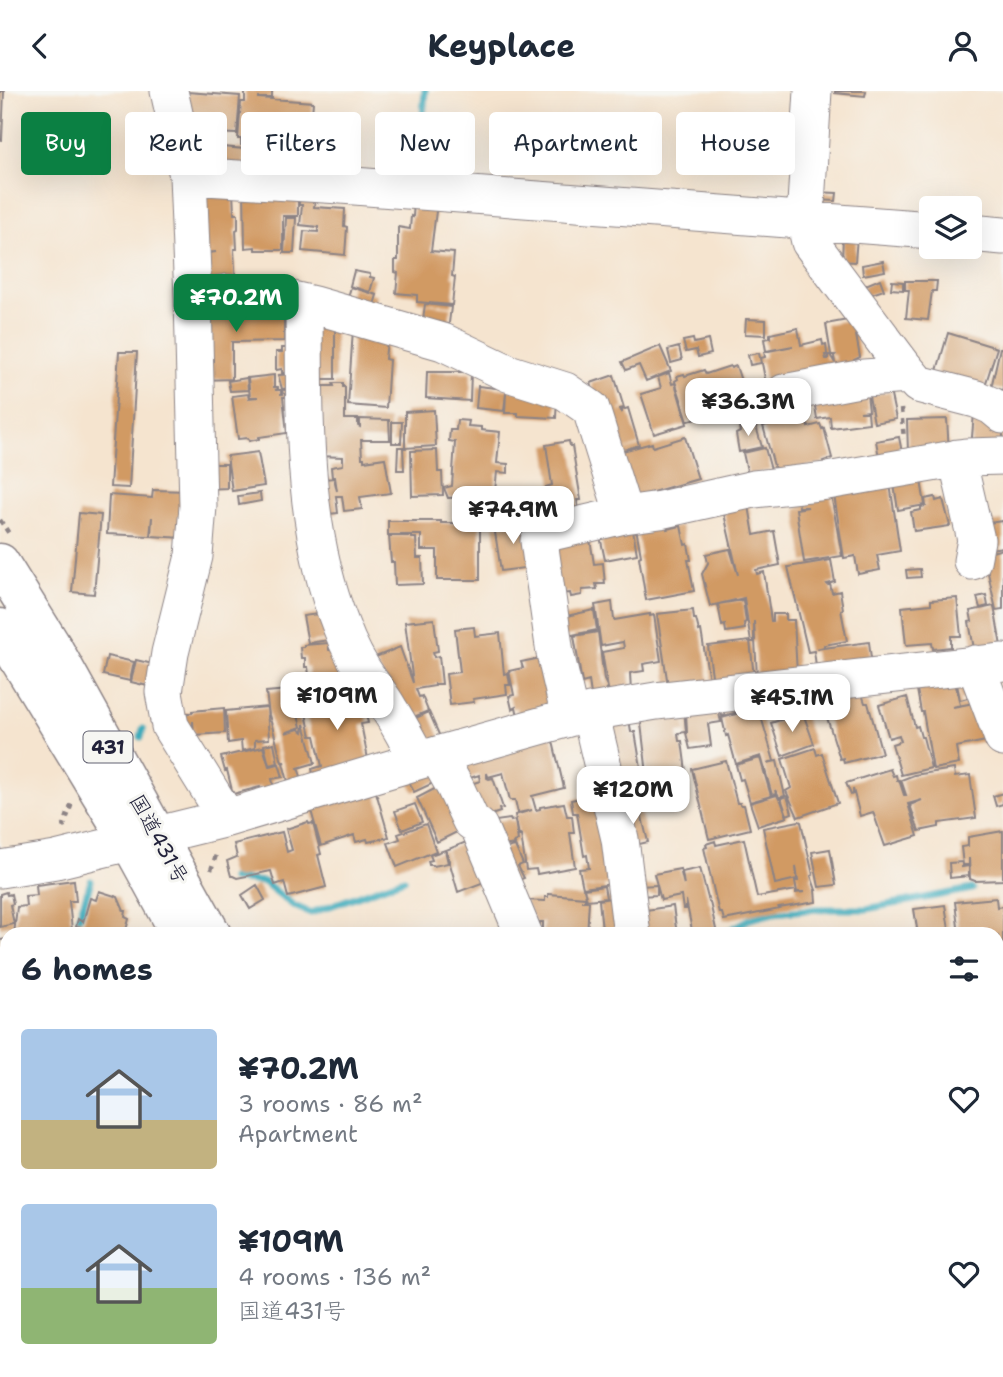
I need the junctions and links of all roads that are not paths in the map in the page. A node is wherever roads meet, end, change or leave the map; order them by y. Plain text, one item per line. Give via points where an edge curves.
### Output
1 (169, 91) edge
2 (813, 91) edge
3 (188, 176) junction
4 (805, 220) junction
5 (919, 229) edge
6 (982, 234) edge
7 (1003, 236) edge
8 (193, 298) junction
9 (304, 303) junction
10 (910, 375) junction
11 (784, 393) dead end
12 (1003, 415) edge
13 (1003, 456) edge
14 (957, 459) junction
15 (624, 515) junction
16 (972, 561) dead end
17 (0, 563) edge
18 (0, 628) edge
19 (989, 663) edge
20 (580, 714) junction
21 (1003, 738) edge
22 (427, 758) junction
23 (224, 831) junction
24 (144, 839) junction
25 (0, 869) edge
26 (178, 927) edge
27 (206, 927) edge
28 (521, 927) edge
29 (631, 927) edge

1 - 3 street
2 - 4 street
3 - 4 street
3 - 8 street
4 - 5 street
4 - 10 street via 810,242
6 - 7 street
8 - 9 street via 227,293
8 - 23 street via 198,506 194,556 164,692 170,726
9 - 15 street via 443,342 508,373 565,391 591,409
9 - 22 street via 309,480 328,588 340,625 369,680
10 - 11 street
10 - 12 street via 918,384 976,399
13 - 14 street
14 - 15 street via 754,489
14 - 16 street via 976,540
15 - 20 street via 547,533 539,541 555,653
17 - 24 highway, 国道431号 / 431 via 53,648
18 - 24 highway, 国道431号 / 431
19 - 20 street
19 - 21 street
20 - 22 street
20 - 29 street via 620,839
22 - 23 street
22 - 28 street via 455,787 471,821 479,827
23 - 24 street
24 - 25 street
24 - 26 highway, 国道431号 / 431
24 - 27 highway, 国道431号 / 431

